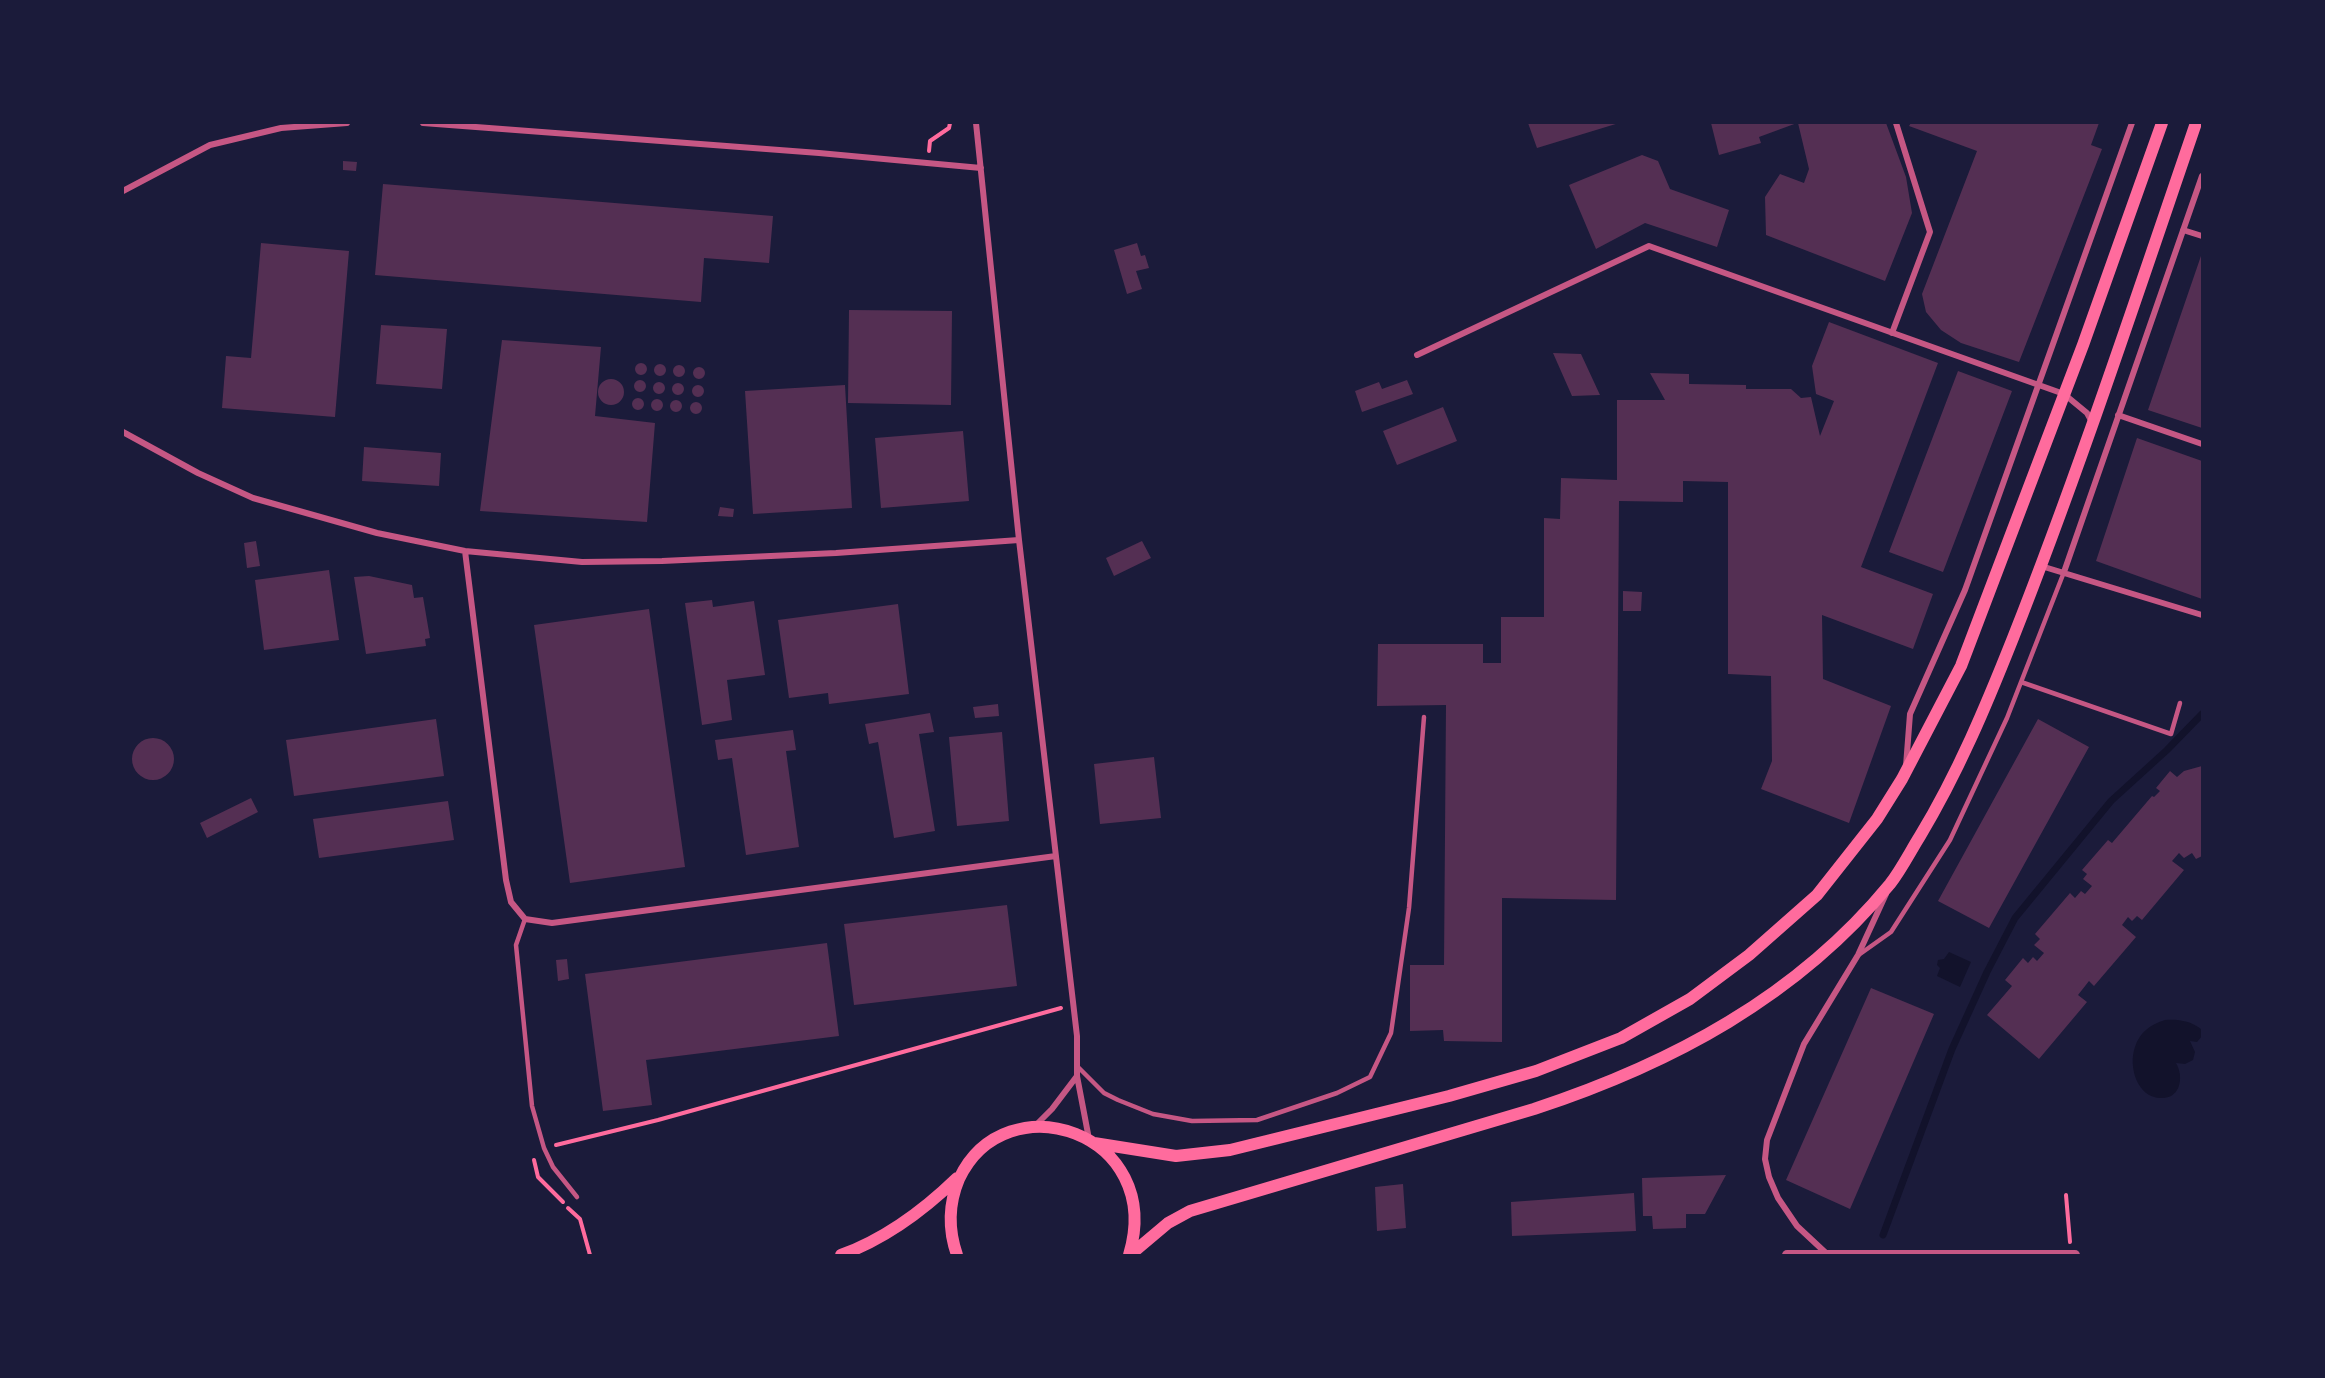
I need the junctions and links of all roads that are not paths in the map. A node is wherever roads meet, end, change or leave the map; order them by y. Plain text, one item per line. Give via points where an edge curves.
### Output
1 (346, 123) edge
2 (423, 123) edge
3 (976, 123) edge
4 (1896, 123) edge
5 (2132, 123) edge
6 (2162, 123) edge
7 (2196, 123) edge
8 (981, 168) junction
9 (2202, 176) edge
10 (123, 191) edge
11 (2183, 230) junction
12 (2202, 236) edge
13 (1892, 333) junction
14 (1417, 355) dead end
15 (2038, 385) junction
16 (2064, 394) junction
17 (2118, 415) junction
18 (2093, 424) junction
19 (123, 432) edge
20 (2202, 444) edge
21 (1019, 540) junction
22 (465, 552) junction
23 (2041, 566) junction
24 (2064, 572) junction
25 (2202, 615) edge
26 (2021, 682) junction
27 (2180, 703) dead end
28 (1424, 717) dead end
29 (1905, 775) junction
30 (1056, 856) junction
31 (1891, 882) junction
32 (525, 919) junction
33 (1858, 955) junction
34 (1079, 1068) junction
35 (1077, 1076) junction
36 (1033, 1128) junction
37 (1092, 1141) junction
38 (962, 1173) junction
39 (577, 1197) dead end
40 (841, 1255) edge
41 (957, 1255) edge
42 (1130, 1255) edge
43 (1788, 1255) edge
44 (1827, 1255) edge
45 (2073, 1255) edge

1 - 10 street via 281,128 210,145
2 - 8 street
3 - 8 street
4 - 13 street via 1930,232
5 - 15 street
6 - 16 main road
7 - 18 main road
8 - 21 street
9 - 11 street
11 - 12 street
11 - 17 street
13 - 14 street via 1649,246
13 - 15 street
15 - 16 street
15 - 29 street via 1965,590 1910,714
16 - 18 street
16 - 29 main road via 1960,666
17 - 20 street
17 - 24 street
18 - 23 main road
19 - 22 street via 253,498 377,533
21 - 22 street via 662,561 582,562
21 - 30 street
22 - 32 street via 506,880 511,902
23 - 24 street
23 - 31 main road via 1982,716 1947,791
24 - 25 street
24 - 26 lane
26 - 27 lane via 2171,734
26 - 33 lane via 1950,840 1891,932
28 - 34 lane via 1409,908 1391,1033 1370,1077 1337,1093 1257,1120 1192,1121 1153,1114 1118,1101
29 - 37 main road via 1877,819 1817,896 1690,999 1621,1038 1536,1071 1449,1096 1230,1150 1176,1156
30 - 32 street via 552,923
30 - 34 street
31 - 33 street
31 - 42 main road via 1839,938 1788,982 1741,1016 1664,1058 1534,1109 1190,1212 1168,1223
32 - 39 lane via 516,945 532,1106 553,1167
33 - 44 street via 1804,1044 1767,1140 1765,1159 1778,1198 1797,1226
34 - 35 street
35 - 36 street
35 - 37 street
36 - 37 main road via 1069,1131
36 - 38 main road via 992,1142
37 - 42 main road via 1117,1164 1134,1199 1136,1218
38 - 40 main road via 937,1198 896,1228
38 - 41 main road via 949,1223
43 - 44 street
44 - 45 street

